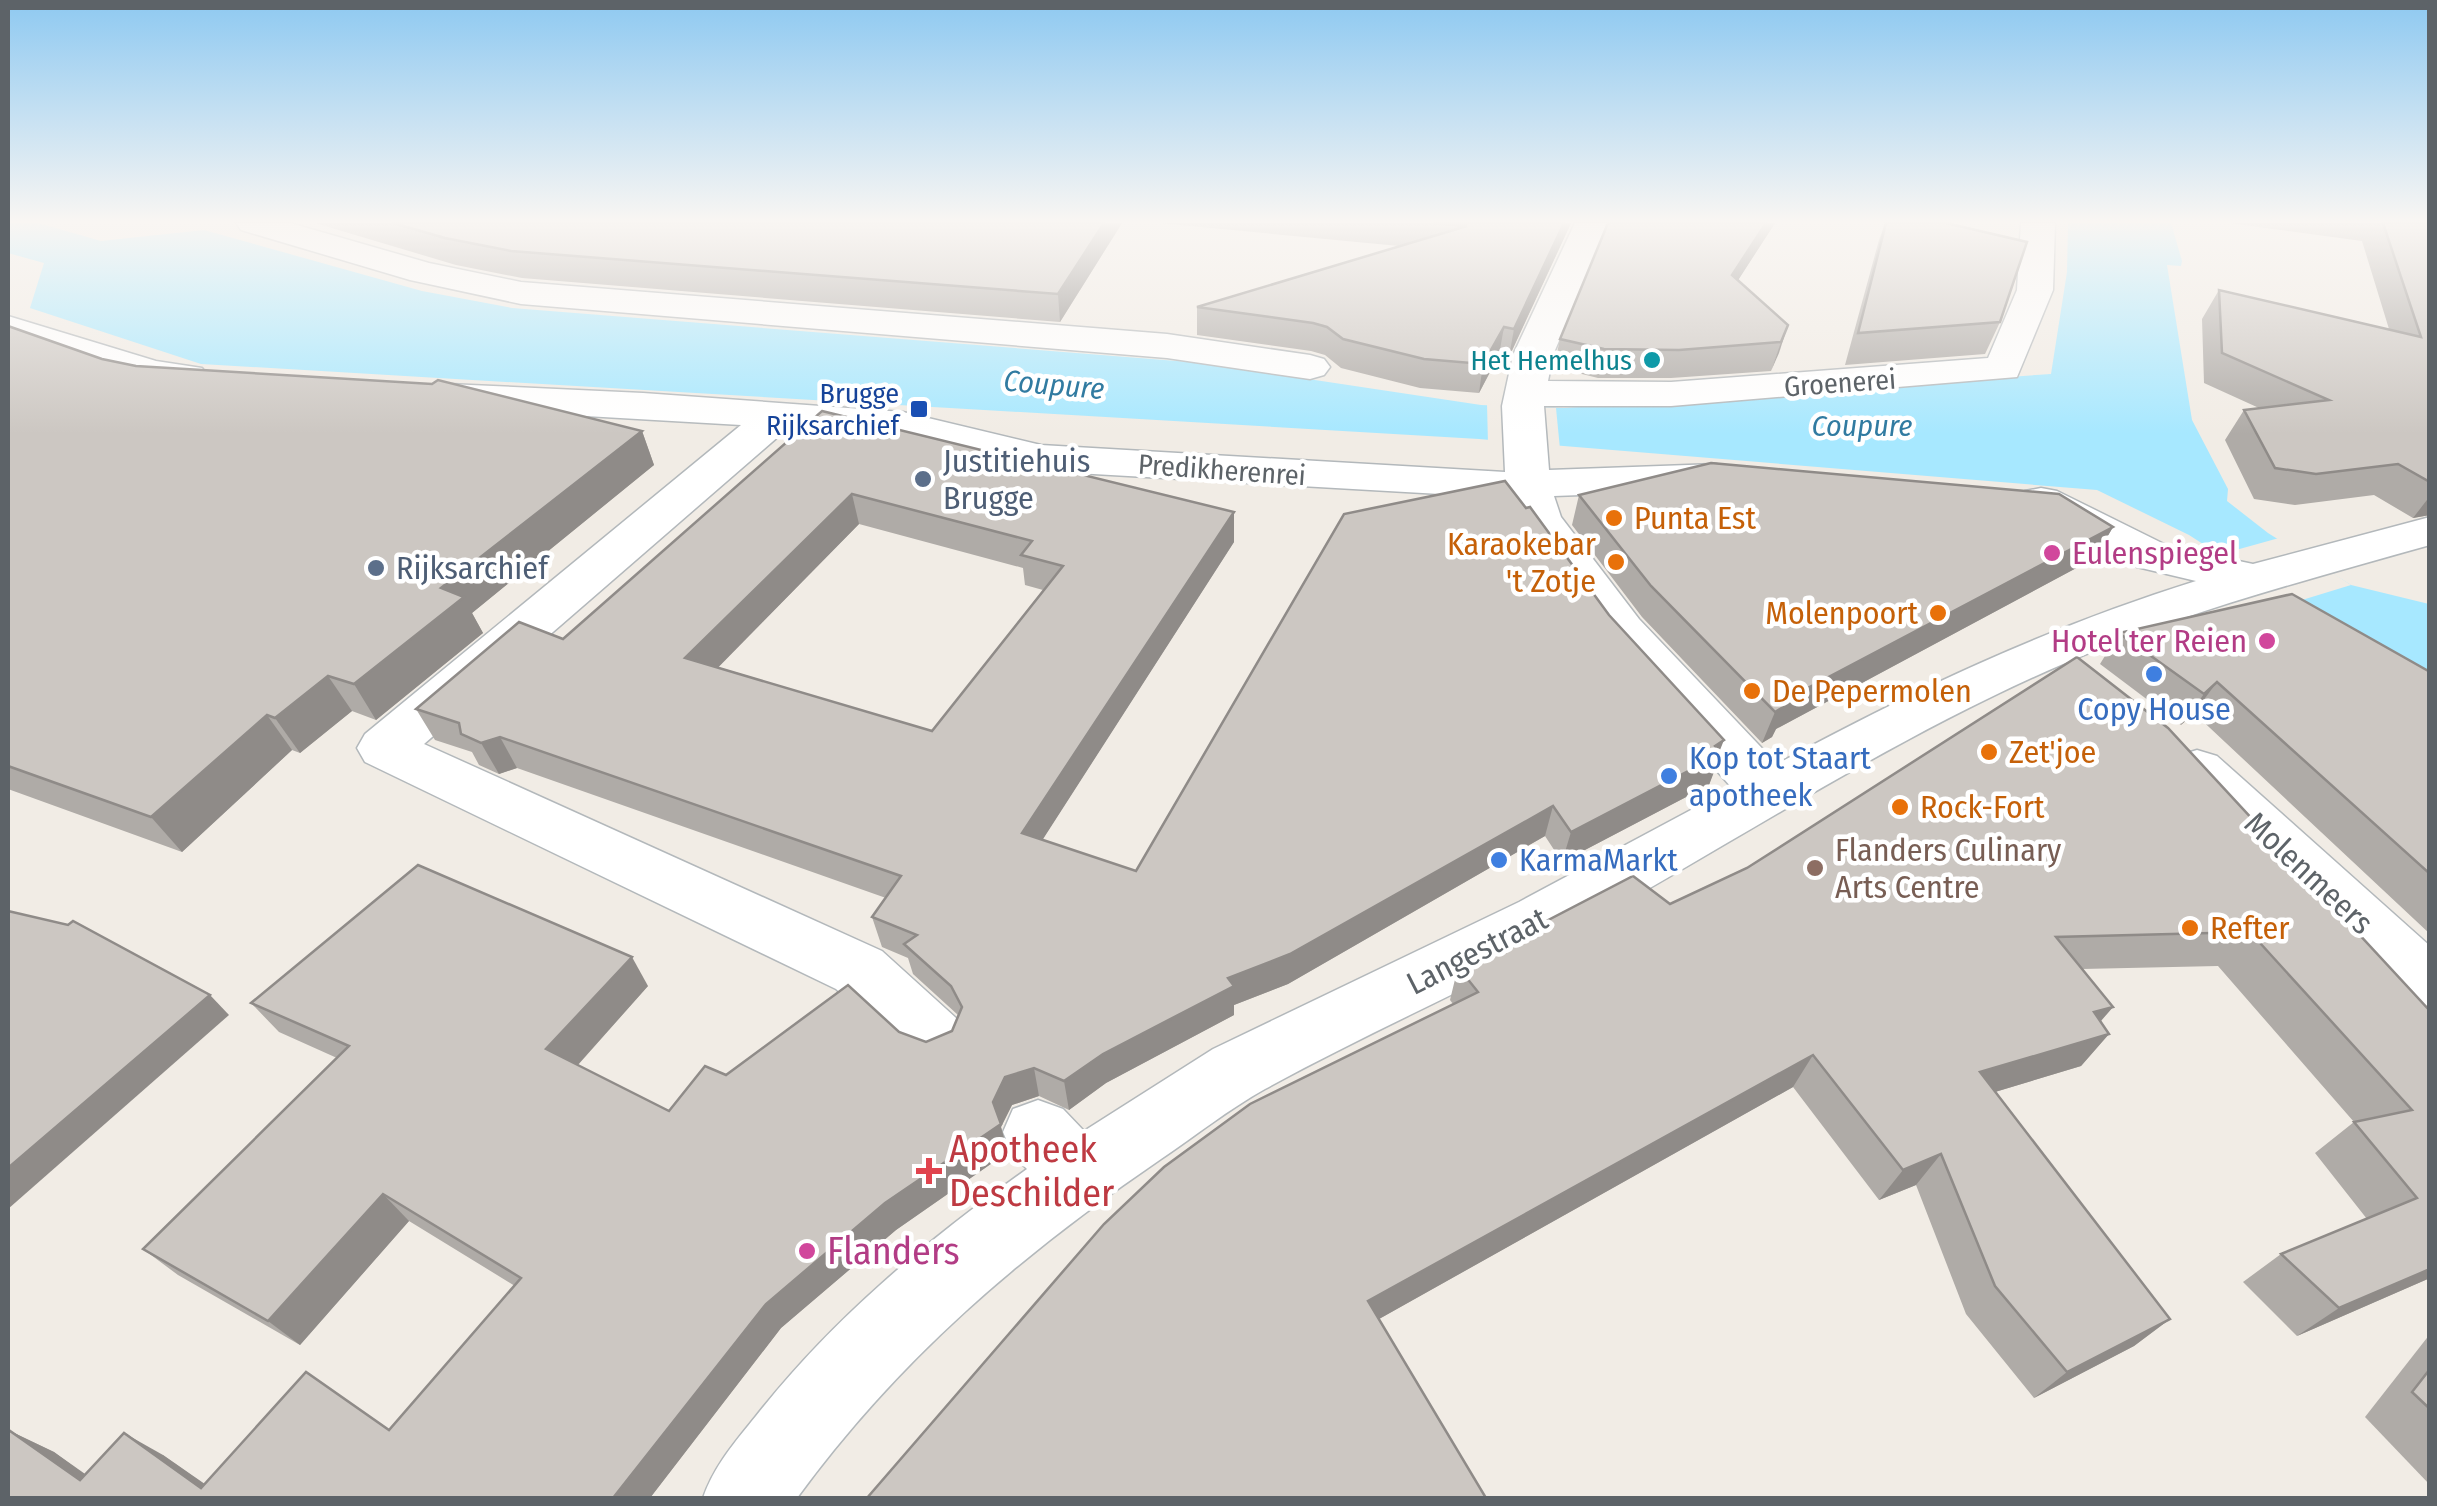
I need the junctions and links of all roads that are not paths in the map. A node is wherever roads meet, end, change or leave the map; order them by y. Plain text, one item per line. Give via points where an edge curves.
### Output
1 (524, 293) edge
2 (1561, 293) edge
3 (2034, 293) edge
4 (8, 327) edge
5 (1310, 367) dead end
6 (227, 378) edge
7 (404, 392) edge
8 (777, 416) junction
9 (1525, 434) junction
10 (1760, 480) edge
11 (2008, 499) edge
12 (2421, 541) edge
13 (2252, 579) junction
14 (2156, 737) edge
15 (1771, 794) junction
16 (2430, 986) edge
17 (933, 1038) edge
18 (745, 1498) edge

1 - 5 street via 1167,346
2 - 9 street via 1534,355
3 - 9 street, Groenerei via 2004,370 1671,394 1576,392
4 - 6 street via 152,373
7 - 8 street, Predikherenrei
8 - 9 street, Predikherenrei via 903,425 1041,458
8 - 17 street via 384,748 859,970
9 - 10 street, Predikherenrei via 1702,476
9 - 15 street via 1539,519 1621,630
11 - 13 street via 2046,502 2154,557
12 - 13 street, Langestraat via 2313,560
13 - 15 street, Langestraat via 2067,668 1920,710
14 - 16 street, Molenmeers via 2221,789
15 - 18 street, Langestraat via 1541,920 1058,1153 969,1255 817,1403

